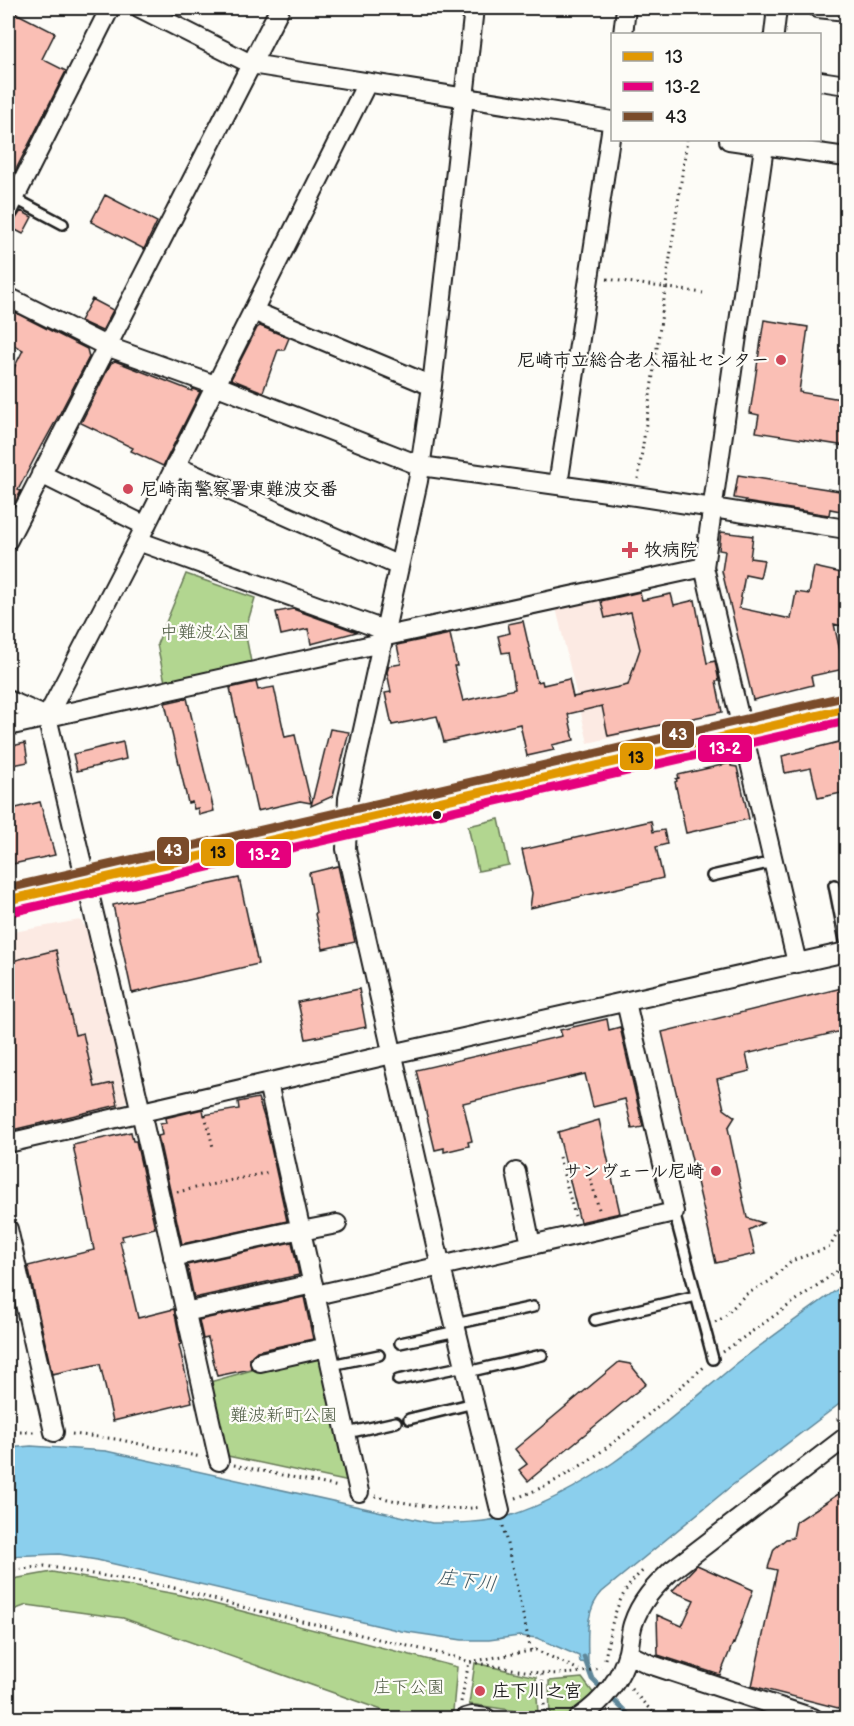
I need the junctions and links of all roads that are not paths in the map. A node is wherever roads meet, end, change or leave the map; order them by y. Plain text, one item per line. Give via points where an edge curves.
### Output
1 (110, 8) edge
2 (140, 8) edge
3 (280, 8) edge
4 (474, 8) edge
5 (626, 8) edge
6 (777, 8) edge
7 (818, 8) edge
8 (846, 11) edge
9 (623, 33) edge
10 (774, 33) edge
11 (251, 64) junction
12 (821, 81) edge
13 (367, 83) junction
14 (846, 85) edge
15 (465, 97) junction
16 (611, 123) edge
17 (611, 130) edge
18 (746, 141) edge
19 (764, 142) edge
20 (846, 157) edge
21 (11, 205) edge
22 (63, 224) dead end
23 (8, 297) edge
24 (253, 311) junction
25 (106, 346) junction
26 (215, 385) junction
27 (432, 386) junction
28 (175, 466) junction
29 (421, 466) junction
30 (41, 474) junction
31 (558, 485) junction
32 (712, 509) junction
33 (846, 529) edge
34 (142, 534) junction
35 (8, 540) edge
36 (399, 566) junction
37 (704, 567) junction
38 (382, 637) junction
39 (8, 700) edge
40 (846, 709) edge
41 (47, 717) junction
42 (8, 726) edge
43 (742, 733) junction
44 (346, 823) junction
45 (773, 862) junction
46 (712, 876) dead end
47 (85, 883) junction
48 (834, 885) dead end
49 (8, 900) edge
50 (846, 946) edge
51 (846, 952) edge
52 (797, 963) junction
53 (626, 1002) junction
54 (392, 1054) junction
55 (268, 1083) junction
56 (141, 1112) junction
57 (8, 1143) edge
58 (516, 1172) dead end
59 (674, 1212) junction
60 (337, 1224) dead end
61 (8, 1229) edge
62 (301, 1230) junction
63 (531, 1245) junction
64 (173, 1257) junction
65 (441, 1267) junction
66 (314, 1289) junction
67 (696, 1296) junction
68 (533, 1307) dead end
69 (185, 1311) junction
70 (595, 1320) dead end
71 (456, 1327) junction
72 (400, 1343) dead end
73 (327, 1347) junction
74 (379, 1355) dead end
75 (542, 1355) dead end
76 (713, 1359) road end
77 (260, 1362) dead end
78 (332, 1365) junction
79 (466, 1369) junction
80 (398, 1380) dead end
81 (474, 1403) junction
82 (409, 1419) dead end
83 (396, 1422) dead end
84 (54, 1432) road end
85 (347, 1434) junction
86 (846, 1437) edge
87 (219, 1461) road end
88 (359, 1492) road end
89 (499, 1507) road end
90 (627, 1654) junction
91 (466, 1718) edge
92 (486, 1719) edge
93 (579, 1719) edge
94 (813, 1719) edge

1 - 21 street
2 - 11 street
3 - 11 street
4 - 15 street
5 - 9 street
6 - 10 street
7 - 8 street
11 - 13 street
11 - 25 street
12 - 14 street
13 - 15 street
13 - 24 street
15 - 16 street
15 - 27 street
17 - 31 street
18 - 19 street
19 - 20 street
19 - 32 street
21 - 22 lane
23 - 25 street
24 - 26 street
24 - 27 street
25 - 26 street
25 - 30 street
26 - 28 street
26 - 29 street
27 - 29 street
28 - 34 street
28 - 36 street
29 - 31 street
29 - 36 street
30 - 34 street
30 - 35 street
31 - 32 street
32 - 33 street
32 - 37 street
34 - 38 street
34 - 41 street
36 - 38 street
37 - 38 street
37 - 43 street
38 - 41 street
38 - 44 street
39 - 41 street
40 - 43 main road
41 - 42 street
41 - 47 street
43 - 44 main road
43 - 45 street
44 - 47 main road
44 - 54 street via 346,849
45 - 46 lane
45 - 52 street
47 - 49 main road
47 - 56 street
48 - 50 lane
51 - 52 street
52 - 53 street
53 - 54 street
53 - 59 street
54 - 55 street
54 - 65 street
55 - 56 street
55 - 62 street
56 - 57 street
56 - 64 street
58 - 63 street
59 - 63 street
59 - 67 lane
60 - 62 street
61 - 84 street
62 - 64 street
62 - 66 street
63 - 65 street
64 - 69 street
65 - 66 street
65 - 71 street
66 - 69 street
66 - 73 street
67 - 70 lane
67 - 76 lane
68 - 71 lane
69 - 87 street
71 - 72 lane
71 - 79 street
73 - 77 street
73 - 78 street
74 - 78 lane
75 - 79 lane
78 - 85 street
79 - 80 lane
79 - 81 street
81 - 82 lane
81 - 89 street
83 - 85 lane
85 - 88 street
86 - 90 street via 671,1571 648,1593 633,1623
90 - 93 street via 619,1687
90 - 94 street
91 - 92 street

